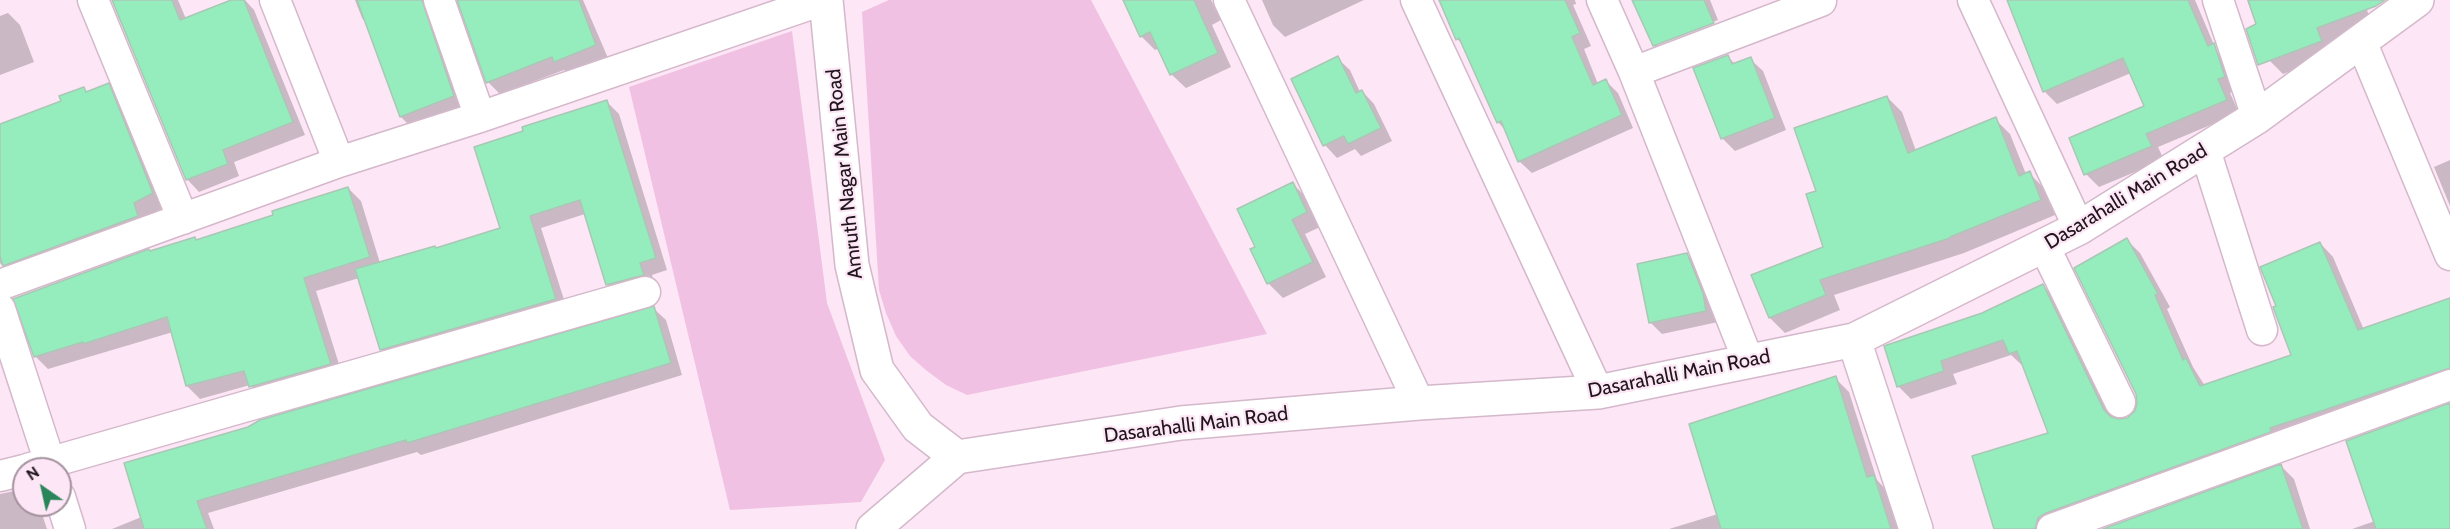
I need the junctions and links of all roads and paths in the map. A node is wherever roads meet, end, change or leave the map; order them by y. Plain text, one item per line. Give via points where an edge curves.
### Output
1 (93, 0) edge
2 (275, 0) edge
3 (439, 0) edge
4 (825, 0) edge
5 (1229, 0) edge
6 (1416, 0) edge
7 (1602, 0) edge
8 (1973, 0) edge
9 (2218, 0) edge
10 (1821, 1) edge
11 (2406, 4) edge
12 (2361, 41) junction
13 (1634, 72) junction
14 (480, 117) junction
15 (2257, 117) junction
16 (2205, 150) junction
17 (339, 162) junction
18 (183, 219) junction
19 (2079, 228) junction
20 (2044, 246) junction
21 (2450, 255) edge
22 (0, 285) edge
23 (645, 292) dead end
24 (0, 309) edge
25 (2262, 330) dead end
26 (1854, 340) junction
27 (1748, 360) junction
28 (2450, 385) edge
29 (1598, 392) junction
30 (2120, 402) dead end
31 (1419, 403) junction
32 (35, 457) edge
33 (957, 457) junction
34 (72, 458) edge
35 (873, 529) edge
36 (1916, 529) edge
37 (2052, 529) edge

1 - 18 street
2 - 17 street
3 - 14 street
4 - 14 street
4 - 33 street, Amruth Nagar Main Road via 852,265 877,370 918,427
5 - 31 street
6 - 29 street
7 - 13 street
8 - 19 street
9 - 15 street
10 - 13 street
11 - 12 street, Dasarahalli Main Road
12 - 15 street, Dasarahalli Main Road
12 - 21 street
13 - 27 street
14 - 17 street
15 - 16 street, Dasarahalli Main Road
16 - 19 street, Dasarahalli Main Road
16 - 25 street
17 - 18 street
18 - 22 street
19 - 20 street, Dasarahalli Main Road
20 - 26 street, Dasarahalli Main Road
20 - 30 street
23 - 34 street
24 - 32 street
26 - 27 street, Dasarahalli Main Road
26 - 36 street
27 - 29 street, Dasarahalli Main Road
28 - 37 street
29 - 31 street, Dasarahalli Main Road
31 - 33 street, Dasarahalli Main Road via 1181,423
33 - 35 street

